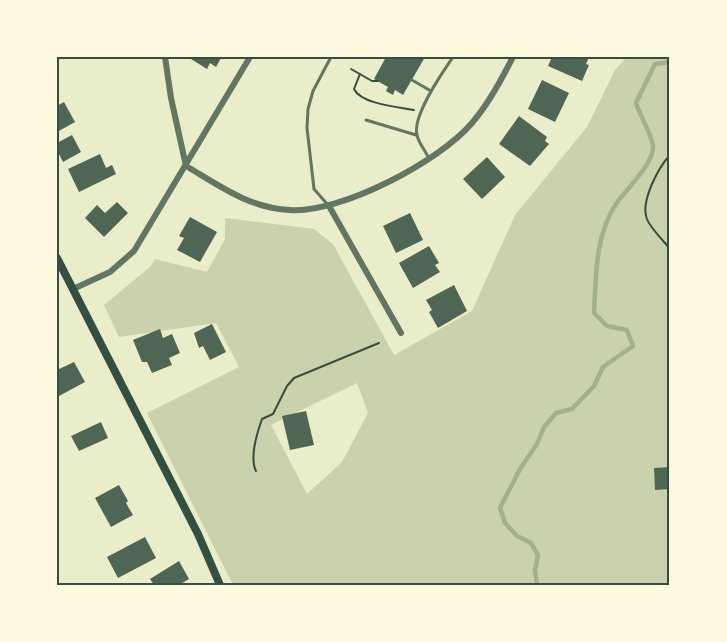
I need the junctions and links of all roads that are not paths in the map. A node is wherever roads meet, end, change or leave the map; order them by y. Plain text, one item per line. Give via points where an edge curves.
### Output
1 (165, 57) edge
2 (250, 57) edge
3 (331, 57) edge
4 (453, 57) edge
5 (513, 57) edge
6 (412, 80) dead end
7 (431, 91) junction
8 (366, 120) dead end
9 (417, 135) junction
10 (429, 158) junction
11 (186, 166) junction
12 (329, 206) junction
13 (57, 258) edge
14 (73, 289) junction
15 (401, 333) dead end
16 (220, 585) edge

1 - 11 street
2 - 11 street
3 - 12 lane via 313,91 307,128 314,189
4 - 7 lane
5 - 10 street via 471,123
6 - 7 lane
7 - 9 lane
8 - 9 lane
9 - 10 lane
10 - 12 street via 384,183
11 - 12 street via 254,203 291,210
11 - 14 street via 134,251 110,272
12 - 15 street
13 - 14 main road
14 - 16 main road

